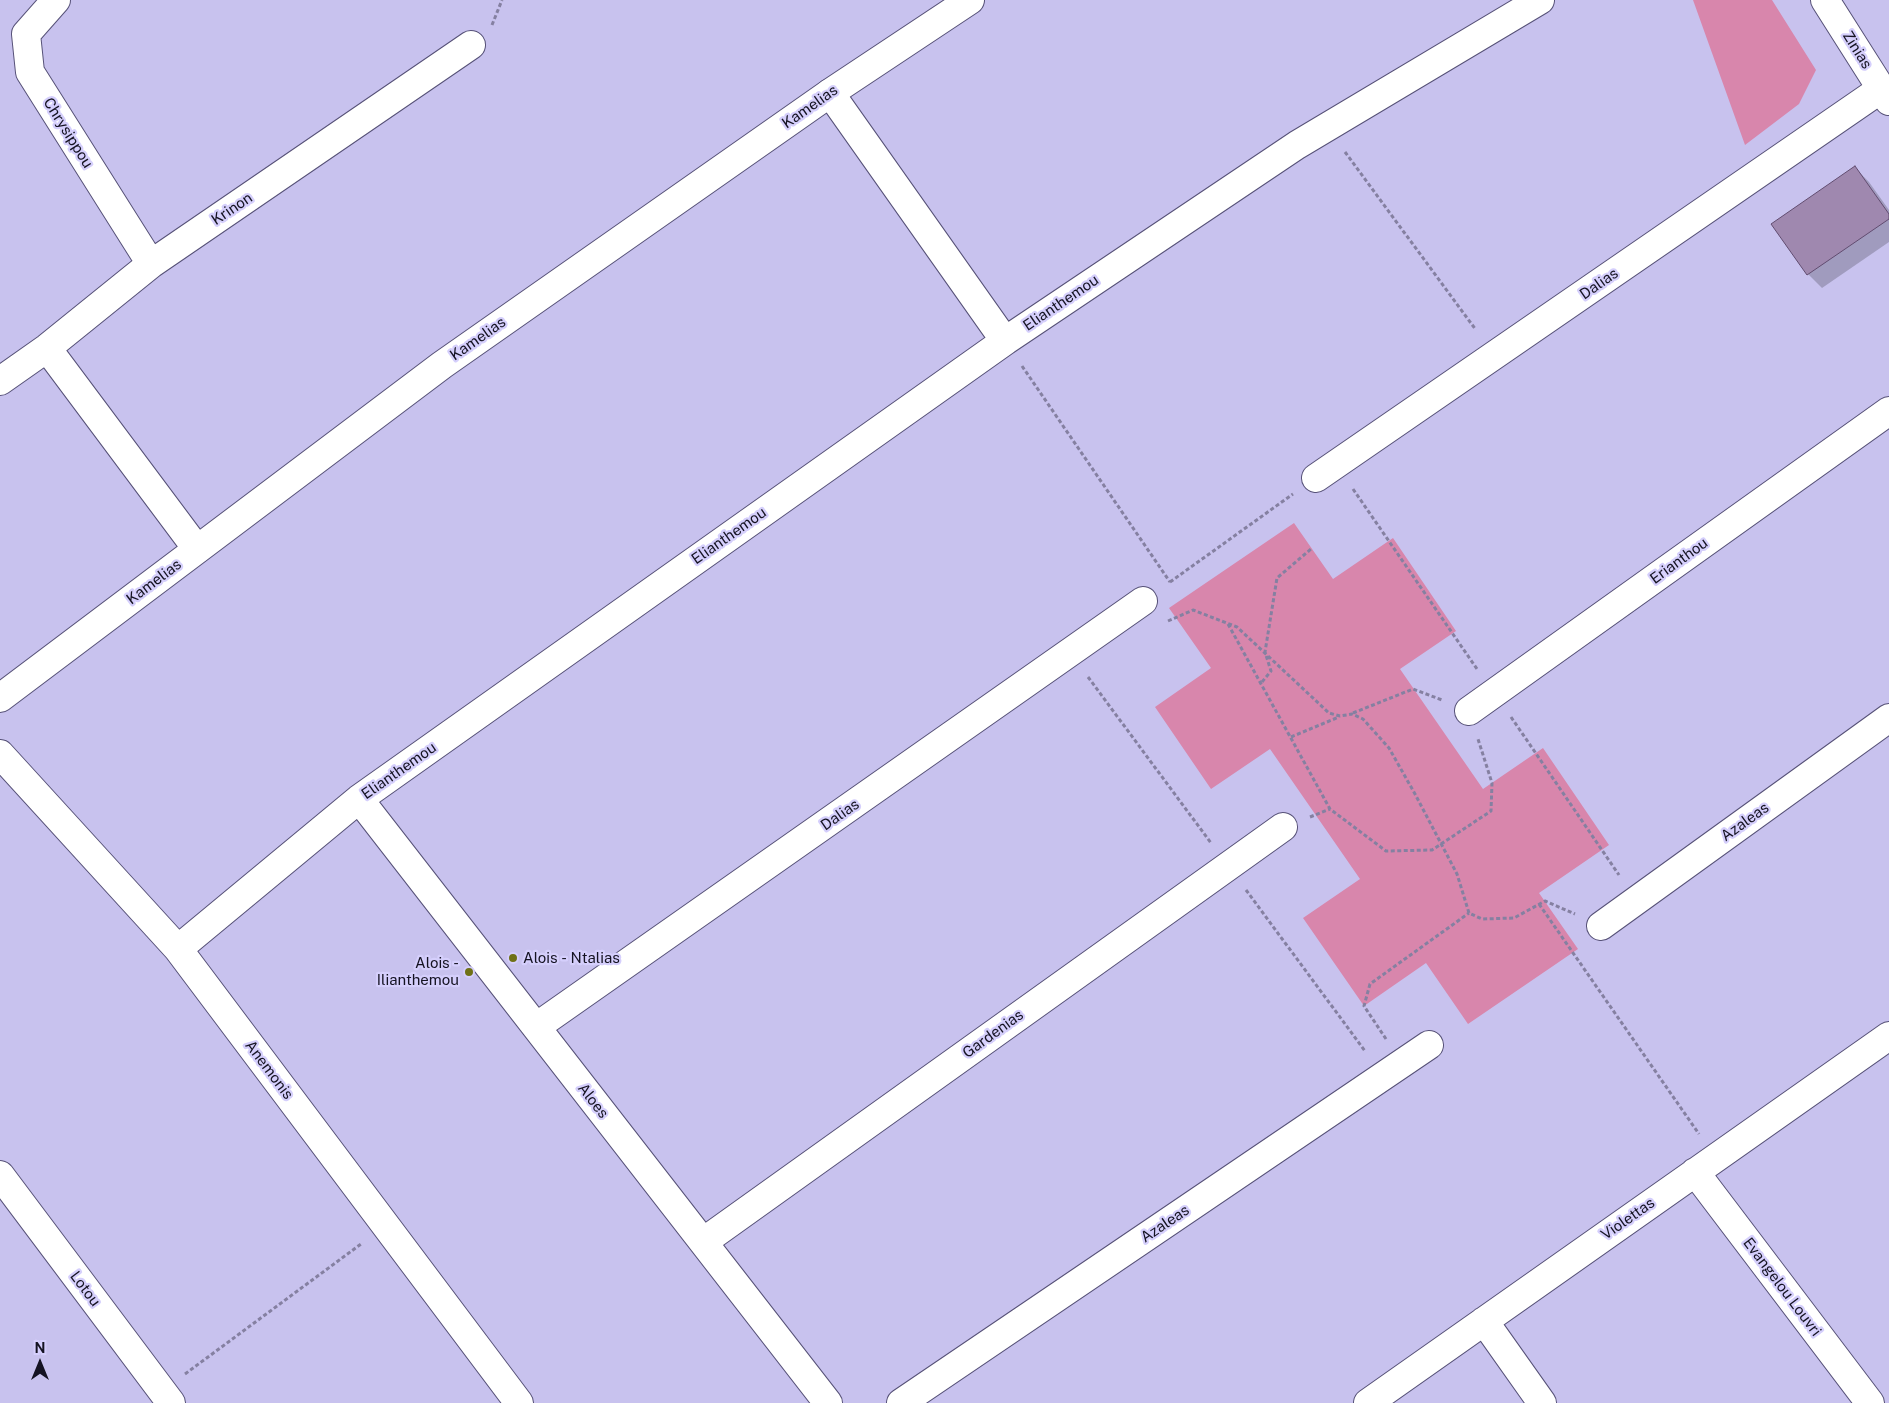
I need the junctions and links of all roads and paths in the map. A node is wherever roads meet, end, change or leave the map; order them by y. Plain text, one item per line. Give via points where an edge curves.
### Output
1 (56, 0) edge
2 (1540, 0) edge
3 (1825, 0) edge
4 (964, 2) edge
5 (471, 45) dead end
6 (830, 92) junction
7 (1885, 95) edge
8 (1327, 127) junction
9 (151, 264) junction
10 (1005, 341) junction
11 (47, 348) junction
12 (1494, 356) junction
13 (0, 381) edge
14 (1889, 411) edge
15 (1316, 478) joint
16 (1311, 548) dead end
17 (197, 549) junction
18 (1170, 582) junction
19 (1147, 599) junction
20 (1228, 624) junction
21 (1264, 652) junction
22 (1261, 682) junction
23 (0, 698) edge
24 (1469, 710) junction
25 (1352, 714) junction
26 (1340, 716) junction
27 (1889, 718) edge
28 (1291, 737) junction
29 (0, 754) edge
30 (359, 800) junction
31 (1283, 827) dead end
32 (1441, 844) junction
33 (1539, 904) junction
34 (1469, 914) junction
35 (1601, 926) joint
36 (178, 949) junction
37 (536, 1028) junction
38 (1889, 1036) edge
39 (1429, 1044) dead end
40 (1402, 1064) junction
41 (1705, 1165) junction
42 (0, 1175) edge
43 (386, 1226) junction
44 (703, 1242) junction
45 (1484, 1321) junction
46 (166, 1397) edge
47 (519, 1403) edge
48 (828, 1403) edge
49 (901, 1403) edge
50 (1368, 1403) edge
51 (1542, 1403) edge
52 (1870, 1403) edge

1 - 9 street, Chrysippou via 26,34 30,72
2 - 8 street, Elianthemou
3 - 7 street, Zinias
4 - 6 street, Kamelias
5 - 9 street, Krinon
6 - 10 street
6 - 17 street, Kamelias via 442,365
7 - 12 street, Dalias
8 - 10 street, Elianthemou
8 - 12 path
9 - 11 street, Krinon
10 - 18 path
10 - 30 street, Elianthemou
11 - 13 street, Krinon
11 - 17 street
12 - 15 street, Dalias
14 - 24 street, Erianthou
15 - 18 path
16 - 21 path via 1277,578
17 - 23 street, Kamelias
18 - 19 path
19 - 20 path via 1166,621 1193,610
19 - 37 street, Dalias
20 - 21 path via 1237,627
20 - 22 path
21 - 22 path via 1271,671
21 - 26 path via 1329,713
22 - 28 path
24 - 25 path via 1413,689
24 - 32 path via 1492,784 1491,811
25 - 26 path
25 - 32 path via 1363,718 1389,748
26 - 28 path
27 - 35 street, Azaleas
28 - 32 path via 1330,809 1363,835 1386,851 1432,850
29 - 36 street, Anemonis
30 - 36 street, Elianthemou
30 - 37 street, Aloes
31 - 44 street, Gardenias
32 - 34 path via 1457,874
33 - 34 path via 1514,918 1482,919
33 - 35 path via 1545,901
33 - 41 path
34 - 40 path via 1370,984 1364,1006
36 - 43 street, Anemonis
37 - 44 street, Aloes
38 - 41 street, Violettas
39 - 40 street, Azaleas
40 - 49 street, Azaleas
41 - 45 street, Violettas
41 - 52 street, Evangelou Louvri
42 - 46 street, Lotou
43 - 46 path
43 - 47 street, Anemonis
44 - 48 street, Aloes
45 - 50 street, Violettas
45 - 51 street

